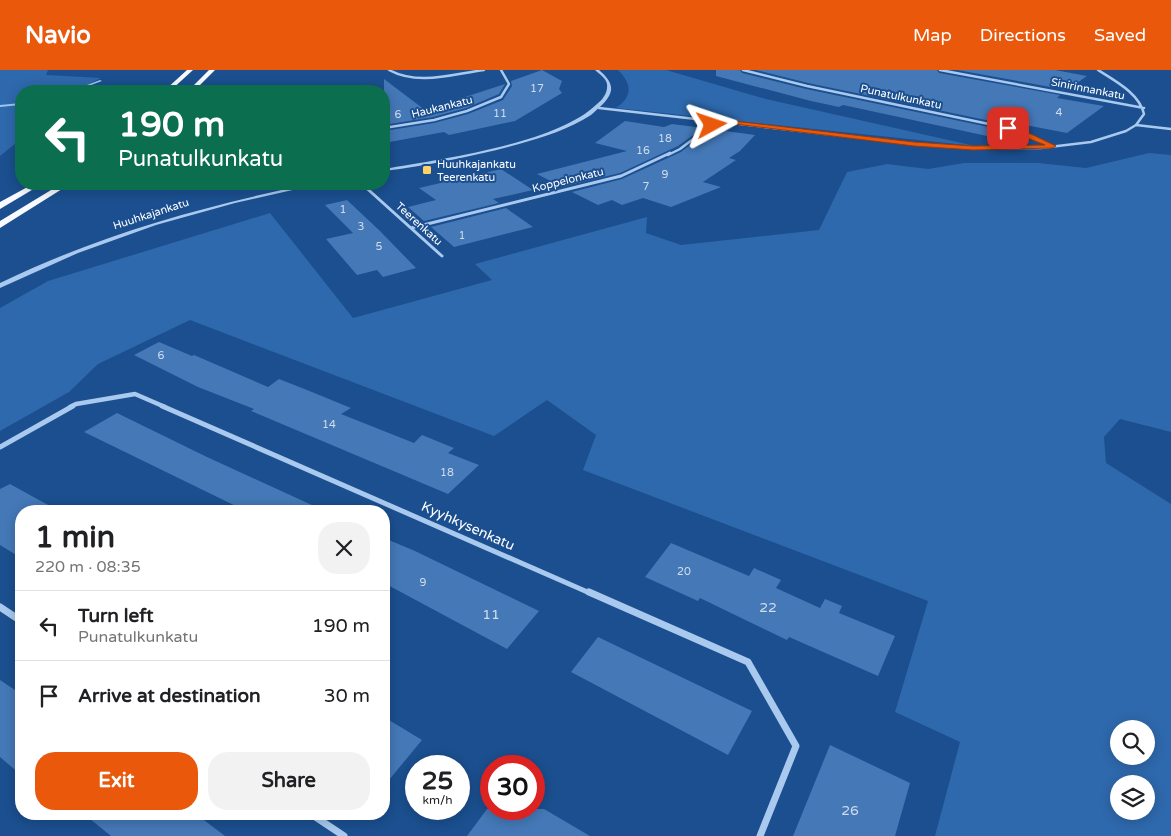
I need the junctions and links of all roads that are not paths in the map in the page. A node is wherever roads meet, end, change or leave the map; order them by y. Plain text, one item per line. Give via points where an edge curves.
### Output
1 (190, 70) edge
2 (212, 70) edge
3 (389, 70) edge
4 (484, 70) edge
5 (501, 70) edge
6 (597, 70) edge
7 (743, 70) edge
8 (940, 70) edge
9 (1098, 70) edge
10 (174, 85) edge
11 (197, 85) edge
12 (599, 108) junction
13 (1144, 108) junction
14 (717, 120) junction
15 (1136, 125) junction
16 (390, 127) edge
17 (1171, 129) edge
18 (1053, 146) junction
19 (390, 169) edge
20 (28, 190) edge
21 (56, 190) edge
22 (288, 190) edge
23 (369, 190) edge
24 (0, 206) edge
25 (0, 225) edge
26 (411, 228) junction
27 (442, 256) dead end
28 (0, 286) edge
29 (0, 447) edge
30 (389, 505) edge
31 (390, 505) edge
32 (0, 607) edge
33 (15, 617) edge
34 (320, 820) edge
35 (344, 836) edge
36 (760, 836) edge

1 - 10 highway
2 - 11 highway
3 - 4 street via 396,76 421,79
5 - 16 street, Haukankatu via 509,84 501,97 434,120
6 - 12 street via 608,81 609,87
7 - 18 street, Punatulkunkatu via 1008,128
8 - 13 street, Sinirinnankatu
9 - 13 street via 1128,91
12 - 14 street
12 - 19 street via 565,127 538,137
13 - 15 street via 1144,114
14 - 18 street via 914,144 973,148
14 - 26 street, Koppelonkatu via 680,148 621,176
15 - 17 street
15 - 18 street via 1091,142
20 - 24 highway
21 - 25 highway
22 - 28 street, Huuhkajankatu via 149,224 49,262
23 - 26 street, Teerenkatu
26 - 27 street, Teerenkatu
29 - 30 street, Kyyhkysenkatu via 76,404 135,394
31 - 36 street, Kyyhkysenkatu via 748,662 796,746
32 - 33 street
34 - 35 street

